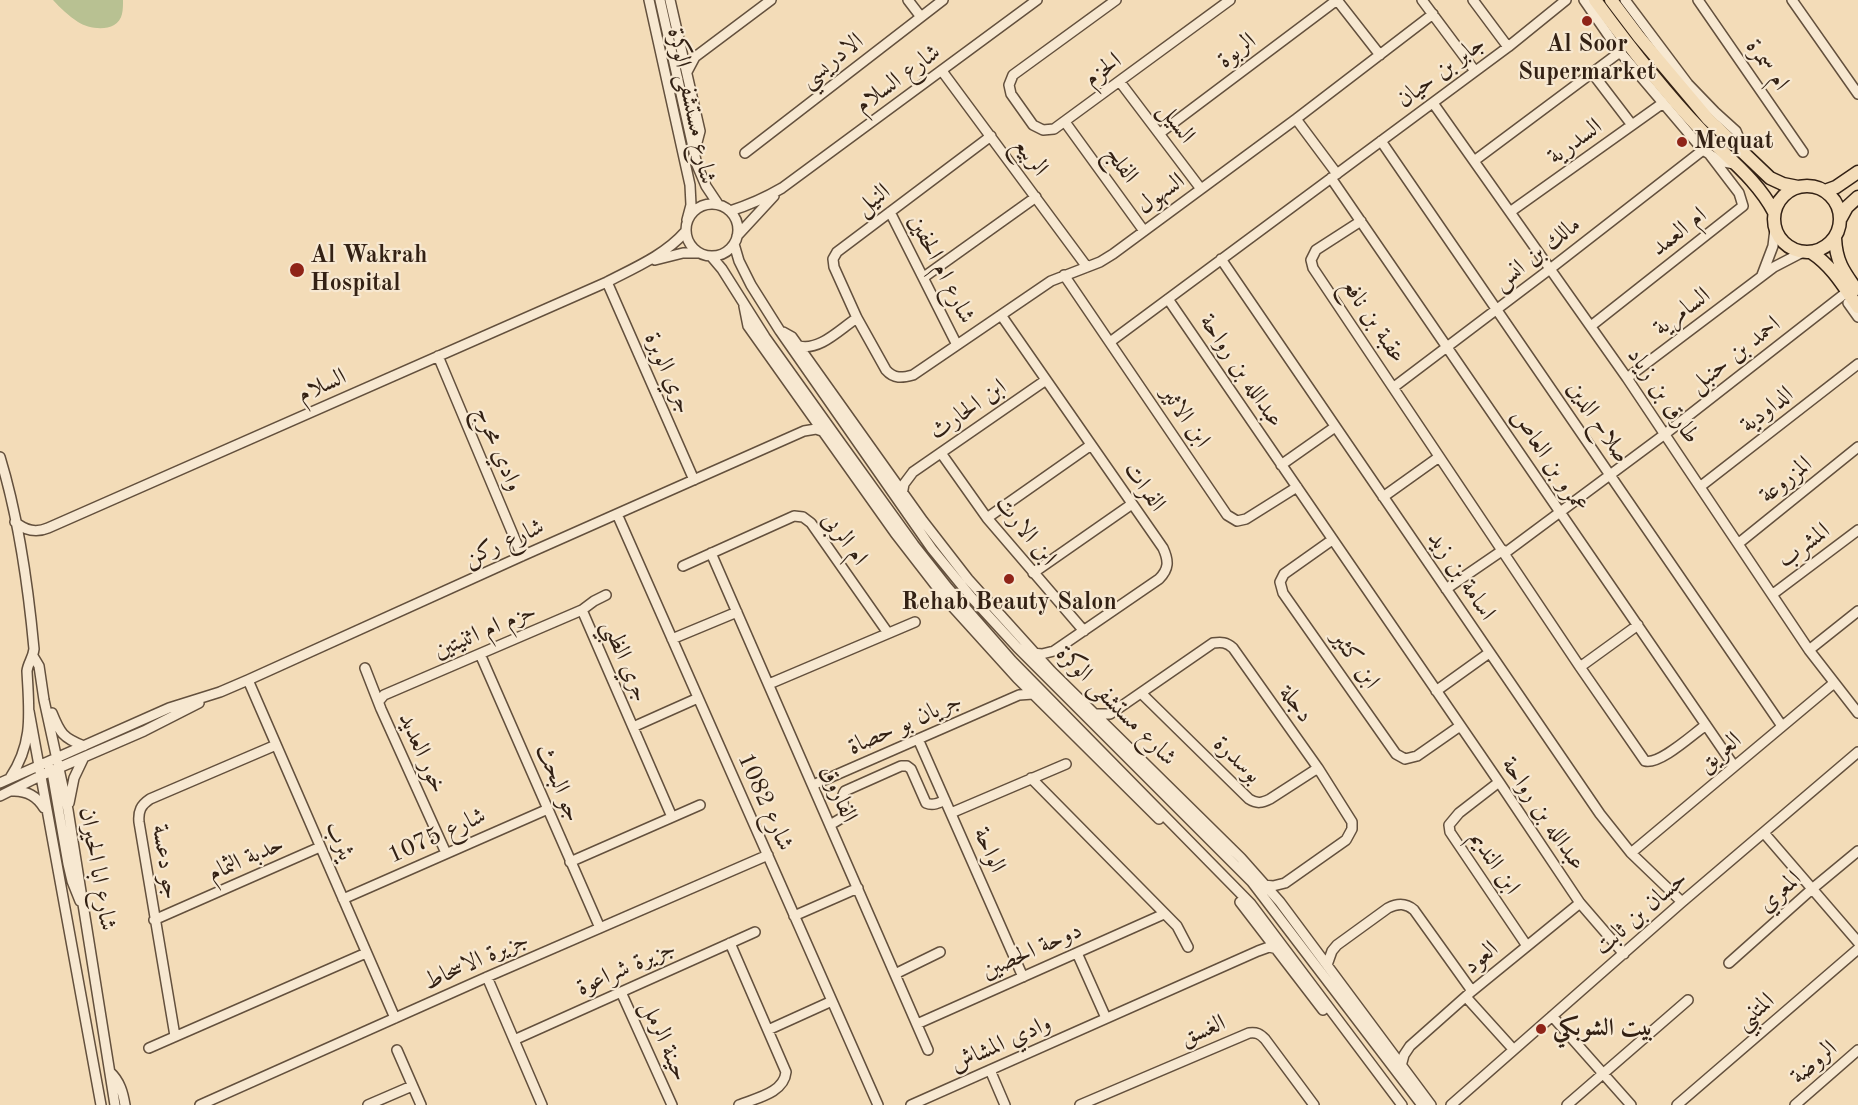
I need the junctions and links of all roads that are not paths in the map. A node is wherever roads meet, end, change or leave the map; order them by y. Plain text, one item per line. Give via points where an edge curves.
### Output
1 (649, 0) edge
2 (660, 0) edge
3 (670, 0) edge
4 (771, 0) edge
5 (908, 0) edge
6 (943, 0) edge
7 (1337, 0) edge
8 (1422, 0) edge
9 (1473, 0) edge
10 (1566, 0) edge
11 (1611, 0) edge
12 (1625, 0) edge
13 (1698, 0) edge
14 (1791, 0) edge
15 (1113, 1) edge
16 (1226, 1) edge
17 (1586, 1) edge
18 (1031, 2) edge
19 (1432, 14) junction
20 (921, 17) junction
21 (679, 42) junction
22 (1508, 47) junction
23 (702, 51) junction
24 (1620, 52) junction
25 (1380, 55) junction
26 (942, 71) junction
27 (1475, 71) junction
28 (687, 72) junction
29 (1593, 74) junction
30 (1120, 82) junction
31 (1858, 94) edge
32 (1433, 102) junction
33 (1663, 104) junction
34 (1296, 119) junction
35 (1065, 122) junction
36 (1632, 125) junction
37 (1160, 133) junction
38 (990, 136) junction
39 (1381, 141) junction
40 (694, 152) junction
41 (1707, 152) junction
42 (1803, 152) dead end
43 (745, 153) dead end
44 (1747, 157) junction
45 (1474, 161) junction
46 (1734, 164) junction
47 (1858, 172) edge
48 (1334, 176) junction
49 (1798, 187) junction
50 (782, 188) junction
51 (1201, 189) junction
52 (1825, 191) junction
53 (1035, 197) junction
54 (1858, 197) edge
55 (718, 204) junction
56 (730, 211) junction
57 (890, 212) junction
58 (1510, 212) junction
59 (1774, 212) junction
60 (1841, 218) junction
61 (687, 220) junction
62 (1360, 221) junction
63 (1775, 229) junction
64 (1144, 231) junction
65 (685, 232) junction
66 (1835, 238) junction
67 (735, 240) junction
68 (699, 253) junction
69 (1807, 253) junction
70 (711, 256) junction
71 (1221, 260) junction
72 (644, 263) junction
73 (1087, 267) junction
74 (1550, 269) junction
75 (1064, 275) junction
76 (1761, 277) junction
77 (924, 278) junction
78 (607, 282) junction
79 (1843, 289) junction
80 (1858, 293) edge
81 (1168, 299) junction
82 (744, 303) junction
83 (1858, 307) edge
84 (1497, 310) junction
85 (1001, 315) junction
86 (1858, 317) edge
87 (857, 318) junction
88 (1591, 326) junction
89 (780, 331) junction
90 (1110, 342) junction
91 (818, 345) junction
92 (957, 345) junction
93 (799, 346) junction
94 (1447, 347) junction
95 (438, 356) junction
96 (812, 364) junction
97 (1858, 364) edge
98 (898, 378) joint
99 (1627, 378) junction
100 (1046, 380) junction
101 (1394, 387) junction
102 (810, 414) junction
103 (1335, 427) junction
104 (822, 430) junction
105 (804, 432) junction
106 (1665, 434) junction
107 (840, 442) junction
108 (1091, 444) junction
109 (1858, 447) edge
110 (941, 453) junction
111 (0, 457) edge
112 (1439, 457) junction
113 (1281, 465) junction
114 (913, 472) junction
115 (891, 476) junction
116 (1611, 476) junction
117 (694, 480) junction
118 (1701, 486) junction
119 (1297, 487) junction
120 (902, 491) junction
121 (1383, 497) junction
122 (1131, 504) junction
123 (903, 506) junction
124 (1561, 513) junction
125 (617, 514) junction
126 (987, 518) junction
127 (15, 522) junction
128 (1858, 530) edge
129 (1332, 540) junction
130 (1739, 543) junction
131 (1504, 552) junction
132 (711, 553) junction
133 (522, 556) junction
134 (683, 566) dead end
135 (1034, 573) junction
136 (1446, 589) junction
137 (1773, 594) junction
138 (606, 595) dead end
139 (582, 610) junction
140 (1858, 611) edge
141 (737, 612) junction
142 (915, 622) dead end
143 (1638, 625) junction
144 (1084, 631) junction
145 (888, 633) junction
146 (672, 639) junction
147 (1017, 647) junction
148 (1809, 650) junction
149 (1054, 651) junction
150 (1035, 653) junction
151 (1489, 653) junction
152 (480, 654) junction
153 (33, 656) junction
154 (1012, 661) junction
155 (1580, 667) junction
156 (365, 668) dead end
157 (1051, 671) junction
158 (1017, 678) junction
159 (248, 680) junction
160 (1834, 683) junction
161 (769, 684) junction
162 (1436, 691) junction
163 (220, 692) junction
164 (1141, 693) junction
165 (1034, 694) junction
166 (698, 698) junction
167 (1013, 698) junction
168 (1854, 699) edge
169 (45, 700) junction
170 (379, 701) junction
171 (1116, 710) junction
172 (29, 711) junction
173 (1858, 712) edge
174 (1096, 714) junction
175 (1706, 725) junction
176 (1460, 726) junction
177 (1782, 726) junction
178 (633, 727) junction
179 (1113, 731) junction
180 (918, 739) junction
181 (276, 745) junction
182 (84, 746) junction
183 (1858, 752) edge
184 (56, 757) junction
185 (84, 757) junction
186 (1066, 764) dead end
187 (38, 765) junction
188 (1734, 766) junction
189 (1318, 768) junction
190 (55, 770) junction
191 (40, 776) junction
192 (10, 778) junction
193 (1031, 778) junction
194 (1499, 782) junction
195 (0, 783) edge
196 (813, 785) junction
197 (4, 793) edge
198 (945, 800) junction
199 (700, 805) dead end
200 (548, 809) junction
201 (68, 810) junction
202 (951, 813) junction
203 (47, 814) junction
204 (672, 817) junction
205 (830, 825) junction
206 (1764, 833) junction
207 (320, 848) junction
208 (1858, 851) edge
209 (446, 853) junction
210 (1631, 853) junction
211 (768, 855) junction
212 (570, 862) junction
213 (1252, 882) junction
214 (1285, 883) junction
215 (1266, 885) junction
216 (858, 888) junction
217 (1812, 889) junction
218 (343, 899) junction
219 (1280, 902) junction
220 (1682, 902) junction
221 (1580, 903) junction
222 (85, 910) junction
223 (1164, 914) junction
224 (794, 915) junction
225 (1262, 918) junction
226 (154, 920) junction
227 (1283, 921) junction
228 (600, 928) junction
229 (755, 932) dead end
230 (1264, 932) junction
231 (1858, 942) edge
232 (730, 943) junction
233 (1337, 945) junction
234 (1312, 946) junction
235 (1527, 946) junction
236 (1188, 947) dead end
237 (1276, 948) junction
238 (1858, 950) edge
239 (1258, 951) junction
240 (940, 952) dead end
241 (366, 953) junction
242 (1077, 953) junction
243 (1624, 954) junction
244 (1293, 958) junction
245 (1729, 963) dead end
246 (1327, 965) junction
247 (895, 974) junction
248 (487, 977) junction
249 (1023, 977) junction
250 (621, 992) junction
251 (1469, 994) junction
252 (1688, 1000) dead end
253 (832, 1001) junction
254 (1552, 1016) junction
255 (395, 1018) junction
256 (1106, 1018) junction
257 (916, 1024) junction
258 (768, 1030) junction
259 (175, 1036) junction
260 (514, 1040) junction
261 (1410, 1046) junction
262 (148, 1048) dead end
263 (1389, 1049) junction
264 (1513, 1049) junction
265 (397, 1050) dead end
266 (928, 1050) dead end
267 (1858, 1050) edge
268 (1401, 1066) junction
269 (990, 1070) junction
270 (109, 1071) junction
271 (1604, 1073) junction
272 (412, 1086) junction
273 (224, 1095) junction
274 (1419, 1102) edge
275 (541, 1103) edge
276 (101, 1105) edge
277 (115, 1105) edge
278 (125, 1105) edge
279 (200, 1105) edge
280 (228, 1105) edge
281 (368, 1105) edge
282 (421, 1105) edge
283 (529, 1105) edge
284 (672, 1105) edge
285 (739, 1105) edge
286 (878, 1105) edge
287 (911, 1105) edge
288 (1005, 1105) edge
289 (1080, 1105) edge
290 (1314, 1105) edge
291 (1395, 1105) edge
292 (1402, 1105) edge
293 (1430, 1105) edge
294 (1451, 1105) edge
295 (1567, 1105) edge
296 (1631, 1105) edge
297 (1677, 1105) edge
298 (1795, 1105) edge

1 - 61 street, شارع مستشفى الوكرة via 690,185
2 - 40 street, شارع مستشفى الوكرة
3 - 21 street, شارع مستشفى الوكرة
4 - 23 street
5 - 20 street
6 - 20 street, الادريسي
7 - 25 street
7 - 37 street, الربوة
8 - 19 street
9 - 22 street
10 - 22 street, جابر بن حيان
11 - 44 main road via 1682,89
12 - 44 street via 1688,84 1736,131
13 - 42 street, ام سمرة
14 - 31 street
15 - 35 street, الحزم via 1013,75 1009,85 1033,125 1043,130 1054,129
16 - 30 street, الحزم
17 - 24 street
17 - 46 main road
18 - 26 street, شارع السلام
19 - 25 street, السهول
19 - 27 street
20 - 43 street, الادريسي
21 - 23 street via 686,49
21 - 28 street, شارع مستشفى الوكرة
22 - 27 street, جابر بن حيان
23 - 28 street
24 - 29 street
24 - 33 street
25 - 34 street, السهول
26 - 38 street, الربيع
26 - 50 street, شارع السلام
27 - 32 street, جابر بن حيان
28 - 40 street, شارع مستشفى الوكرة via 700,131
29 - 36 street
29 - 45 street
30 - 35 street, الحزم
30 - 37 street, السيل
32 - 39 street, جابر بن حيان
32 - 45 street, طارق بن زياد
33 - 36 street, السدرية
33 - 41 street
34 - 48 street
34 - 51 street, السهول
35 - 64 street, الفلج
36 - 58 street, السدرية
37 - 51 street, السيل
38 - 53 street, الربيع
38 - 57 street, النيل
39 - 48 street, جابر بن حيان
39 - 84 street, صلاح الدين
40 - 55 street, شارع مستشفى الوكرة via 706,186
41 - 46 street
41 - 74 street, مالك بن انس
41 - 88 street, ام العمد via 1739,193 1743,206
44 - 49 main road via 1770,178
45 - 58 street, طارق بن زياد
46 - 59 main road via 1761,191
47 - 52 main road
48 - 62 street, عمرو بن العاص
48 - 71 street, جابر بن حيان
49 - 52 main road
49 - 59 main road via 1783,196
50 - 56 street, شارع السلام via 749,206
50 - 67 street, شارع السلام
51 - 64 street, السهول
52 - 60 main road via 1839,207
53 - 73 street, الربيع
53 - 77 street
54 - 60 main road
55 - 56 street
55 - 61 street via 703,205
56 - 67 street via 737,222
57 - 77 street, شارع ام الحفين
57 - 87 street, النيل via 833,259
58 - 74 street, طارق بن زياد
59 - 63 main road
60 - 66 main road
61 - 65 street
62 - 94 street, عمرو بن العاص
62 - 101 street, عقبة بن نافع via 1316,250 1311,260
63 - 69 main road via 1790,248
63 - 76 street
64 - 73 street, السهول
65 - 68 street
65 - 72 street, السلام
66 - 69 main road via 1821,250
66 - 80 main road via 1839,265
67 - 70 street via 724,253
67 - 89 street, شارع مستشفى الوكرة via 739,261
68 - 70 street
68 - 72 street, السلام
69 - 76 street, السامرية
69 - 79 main road via 1822,260
70 - 82 street, شارع مستشفى الوكرة
71 - 81 street, جابر بن حيان
71 - 103 street, اسامة بن زيد
72 - 78 street, السلام
73 - 75 street, السهول
74 - 84 street, مالك بن انس
74 - 88 street, طارق بن زياد
75 - 85 street, السهول
75 - 90 street, ابن الاثير
76 - 99 street, السامرية
77 - 92 street, شارع ام الحفين
78 - 95 street, السلام
78 - 117 street, جري الوبرة
79 - 83 main road
79 - 86 street
79 - 106 street, احمد بن حنبل
81 - 90 street, جابر بن حيان
81 - 113 street, عبدالله بن رواحة
82 - 102 street, شارع مستشفى الوكرة via 748,326
82 - 107 street, شارع مستشفى الوكرة
84 - 94 street, مالك بن انس
84 - 116 street, صلاح الدين
85 - 92 street, السهول
85 - 100 street, الفرات
87 - 91 street
87 - 98 street, النيل via 885,370
88 - 99 street, طارق بن زياد
89 - 93 street, شارع مستشفى الوكرة
89 - 123 street, شارع مستشفى الوكرة
90 - 119 street, ابن الاثير via 1227,515 1237,521 1246,519
91 - 93 street
91 - 96 street
92 - 98 street, السهول via 913,375
93 - 96 street, شارع مستشفى الوكرة
94 - 101 street, مالك بن انس
94 - 124 street, عمرو بن العاص
95 - 127 street, السلام via 42,530 28,530
95 - 133 street, وادي محرج
96 - 115 street, شارع مستشفى الوكرة
97 - 118 street, الداودية
99 - 106 street, طارق بن زياد
100 - 108 street, الفرات
100 - 110 street, ابن الحارث
101 - 112 street, عقبة بن نافع
102 - 104 street, شارع مستشفى الوكرة
102 - 105 street
103 - 113 street, عبدالله بن رواحة
103 - 121 street, اسامة بن زيد
104 - 105 street, شارع ركن
104 - 107 street, شارع مستشفى الوكرة
104 - 158 street, شارع مستشفى الوكرة via 925,573
105 - 117 street, شارع ركن
106 - 116 street, احمد بن حنبل
106 - 118 street, طارق بن زياد
107 - 154 street, شارع مستشفى الوكرة via 941,579
108 - 122 street, الفرات
108 - 126 street
109 - 130 street, المزروعة
110 - 114 street, ابن الحارث
110 - 126 street, ابن الارت
111 - 127 street
112 - 121 street
112 - 131 street, عقبة بن نافع
113 - 119 street, عبدالله بن رواحة
114 - 115 street, ابن الحارث
114 - 120 street, ابن الحارث
115 - 120 street, شارع مستشفى الوكرة
116 - 124 street, احمد بن حنبل
116 - 177 street, صلاح الدين
117 - 125 street, شارع ركن
118 - 130 street, طارق بن زياد
119 - 129 street, عبدالله بن رواحة
120 - 123 street
120 - 150 street, شارع مستشفى الوكرة via 968,579
121 - 136 street, اسامة بن زيد
122 - 135 street
122 - 144 street, الفرات via 1163,548 1168,565 1159,579
123 - 147 street, شارع مستشفى الوكرة via 932,549
124 - 131 street, احمد بن حنبل
124 - 143 street, عمرو بن العاص
125 - 133 street, شارع ركن
125 - 146 street, شارع 1082
126 - 135 street, ابن الارت
127 - 153 street via 27,580
128 - 137 street, المشرب
129 - 162 street, عبدالله بن رواحة
129 - 176 street, ابن كثير via 1284,574 1280,582 1283,593 1396,754 1405,759 1417,756
130 - 137 street, طارق بن زياد
131 - 136 street, احمد بن حنبل
131 - 155 street, عقبة بن نافع
132 - 134 street, ام الربى
132 - 141 street, الفاروق
132 - 145 street, ام الربى via 794,516 803,517
133 - 159 street, شارع ركن
135 - 144 street, ابن الارت
136 - 151 street, اسامة بن زيد
137 - 148 street, طارق بن زياد
138 - 139 street, حزم ام اثنيتين
139 - 152 street, حزم ام اثنيتين
139 - 178 street, جري الظبي
140 - 148 street
141 - 146 street
141 - 161 street, الفاروق
142 - 145 street
143 - 155 street
143 - 175 street, عمرو بن العاص
144 - 149 street, الفرات
145 - 161 street
146 - 166 street, شارع 1082
147 - 150 street, الفرات
147 - 213 street, شارع مستشفى الوكرة
148 - 160 street, طارق بن زياد
149 - 150 street, الفرات
149 - 157 street
150 - 157 street, شارع مستشفى الوكرة
151 - 162 street
151 - 210 street, اسامة بن زيد
152 - 170 street, حزم ام اثنيتين via 384,695
152 - 200 street, جو البحث
153 - 169 street, شارع ابا الحيران via 39,666
153 - 172 street via 27,667
154 - 158 street
154 - 225 street, شارع مستشفى الوكرة
155 - 175 street, عقبة بن نافع via 1645,761 1662,757
156 - 170 street, خور العديد
157 - 174 street, شارع مستشفى الوكرة
158 - 165 street, شارع مستشفى الوكرة
158 - 167 street via 1019,685
159 - 163 street, شارع ركن
159 - 181 street, يثرب
160 - 168 street, طارق بن زياد
160 - 177 street, العريق
161 - 196 street, الفاروق
162 - 176 street, عبدالله بن رواحة
163 - 182 street, شارع ركن via 169,708
163 - 185 street, شارع ركن
164 - 171 street, دجلة
164 - 189 street, بوسدرة via 1254,802 1270,799
164 - 189 street, دجلة via 1205,647 1227,643
165 - 167 street, جريان بو حصاة
165 - 230 street, شارع مستشفى الوكرة via 1238,898
166 - 178 street, جري الظبي
166 - 211 street, شارع 1082
167 - 180 street, جريان بو حصاة
168 - 173 street, طارق بن زياد
169 - 182 street via 59,730
169 - 184 street, شارع ابا الحيران
170 - 209 street, خور العديد
171 - 174 street, دجلة
171 - 179 street
172 - 187 street, شارع ابا الحيران
172 - 192 street via 28,738
174 - 179 street, شارع مستشفى الوكرة
175 - 188 street, عمرو بن العاص
176 - 194 street, عبدالله بن رواحة
177 - 188 street, العريق
178 - 204 street, جري الظبي
179 - 215 street, شارع مستشفى الوكرة
180 - 196 street, جريان بو حصاة
180 - 198 street, الواحة
181 - 207 street, يثرب
181 - 226 street, جو دعسة via 143,804 139,822
182 - 184 street, شارع ركن
183 - 206 street, حسان بن ثابت
184 - 187 street, شارع ركن
184 - 190 street, شارع ابا الحيران
185 - 190 street, شارع ركن
185 - 201 street via 74,778
186 - 193 street
187 - 190 street
187 - 191 street, شارع ابا الحيران
187 - 192 street, شارع ركن
188 - 210 street, العريق
189 - 214 street, دجلة via 1349,815 1352,829 1346,840
190 - 191 street, شارع ركن
190 - 201 street, شارع ابا الحيران
190 - 222 street via 72,881
191 - 197 street, شارع ركن
191 - 203 street, شارع ابا الحيران
192 - 195 street, شارع ركن
193 - 202 street
193 - 223 street
194 - 221 street, عبدالله بن رواحة
194 - 235 street, ابن النديم via 1459,813 1449,825 1450,832
196 - 205 street, الفاروق
197 - 203 street via 28,793 43,805
198 - 202 street, الواحة
198 - 205 street via 926,803 910,769 901,766 845,791 845,816
199 - 204 street
200 - 209 street, شارع 1075
200 - 212 street, جو البحث
201 - 222 street, شارع ابا الحيران
202 - 249 street, الواحة
203 - 276 street, شارع ابا الحيران
204 - 212 street
205 - 216 street, الفاروق
206 - 217 street
206 - 220 street, حسان بن ثابت
207 - 218 street, يثرب
207 - 226 street, حدبة الثمام
208 - 217 street, المعري
209 - 218 street, شارع 1075 via 393,882
210 - 220 street, اسامة بن زيد
211 - 224 street, شارع 1082
211 - 228 street, جزيرة الاسحاط
212 - 228 street, جو البحث
213 - 215 street, دجلة
213 - 227 street, شارع مستشفى الوكرة
214 - 215 street, دجلة
214 - 219 street
215 - 219 street, شارع مستشفى الوكرة
216 - 224 street
216 - 247 street, الفاروق
217 - 231 street
217 - 245 street, المعري
218 - 241 street, يثرب
219 - 227 street
219 - 234 street, شارع مستشفى الوكرة
220 - 243 street, حسان بن ثابت
221 - 235 street, العود
221 - 243 street, عبدالله بن رواحة
222 - 270 street, شارع ابا الحيران
223 - 236 street via 1177,926
223 - 242 street, دوحة الحصين
224 - 253 street, شارع 1082
225 - 230 street
225 - 244 street, شارع مستشفى الوكرة
226 - 259 street, جو دعسة
227 - 274 street, شارع مستشفى الوكرة
228 - 248 street, جزيرة الاسحاط
229 - 232 street, جزيرة شراعوة
230 - 237 street, شارع مستشفى الوكرة
230 - 239 street
232 - 250 street, جزيرة شراعوة
232 - 258 street
233 - 234 street
233 - 246 street
233 - 251 street via 1388,908 1406,905 1414,910
234 - 246 street, شارع مستشفى الوكرة
235 - 251 street, العود
237 - 239 street, وادي المشاش
237 - 244 street
237 - 291 street, شارع مستشفى الوكرة
238 - 297 street, المتنبي
239 - 256 street, وادي المشاش
240 - 247 street
241 - 255 street, يثرب
241 - 259 street
242 - 249 street, دوحة الحصين
242 - 256 street
243 - 254 street, حسان بن ثابت
244 - 292 street, شارع مستشفى الوكرة
246 - 263 street, شارع مستشفى الوكرة
247 - 257 street, الفاروق
248 - 255 street, جزيرة الاسحاط
248 - 260 street
249 - 257 street, دوحة الحصين
250 - 260 street, جزيرة شراعوة
250 - 284 street, حينة الرمل
251 - 261 street, العود
251 - 264 street
252 - 271 street
253 - 258 street
253 - 286 street, شارع 1082
254 - 264 street, حسان بن ثابت
254 - 271 street
255 - 273 street, جزيرة الاسحاط
256 - 269 street, وادي المشاش
257 - 266 street, الفاروق
258 - 285 street via 785,1068 784,1081 778,1088
259 - 262 street
260 - 275 street
261 - 263 street
261 - 268 street, العود
263 - 268 street, شارع مستشفى الوكرة
264 - 294 street, حسان بن ثابت
265 - 272 street
267 - 298 street, الروضة
268 - 293 street, شارع مستشفى الوكرة
269 - 287 street, وادي المشاش
269 - 288 street
270 - 277 street, شارع ابا الحيران
270 - 278 street, شارع ابا الحيران via 118,1081
271 - 295 street
271 - 296 street
272 - 281 street
272 - 282 street
273 - 279 street, جزيرة الاسحاط
273 - 280 street
274 - 293 street
275 - 283 street
289 - 290 street, الغسق via 1254,1032 1265,1039

